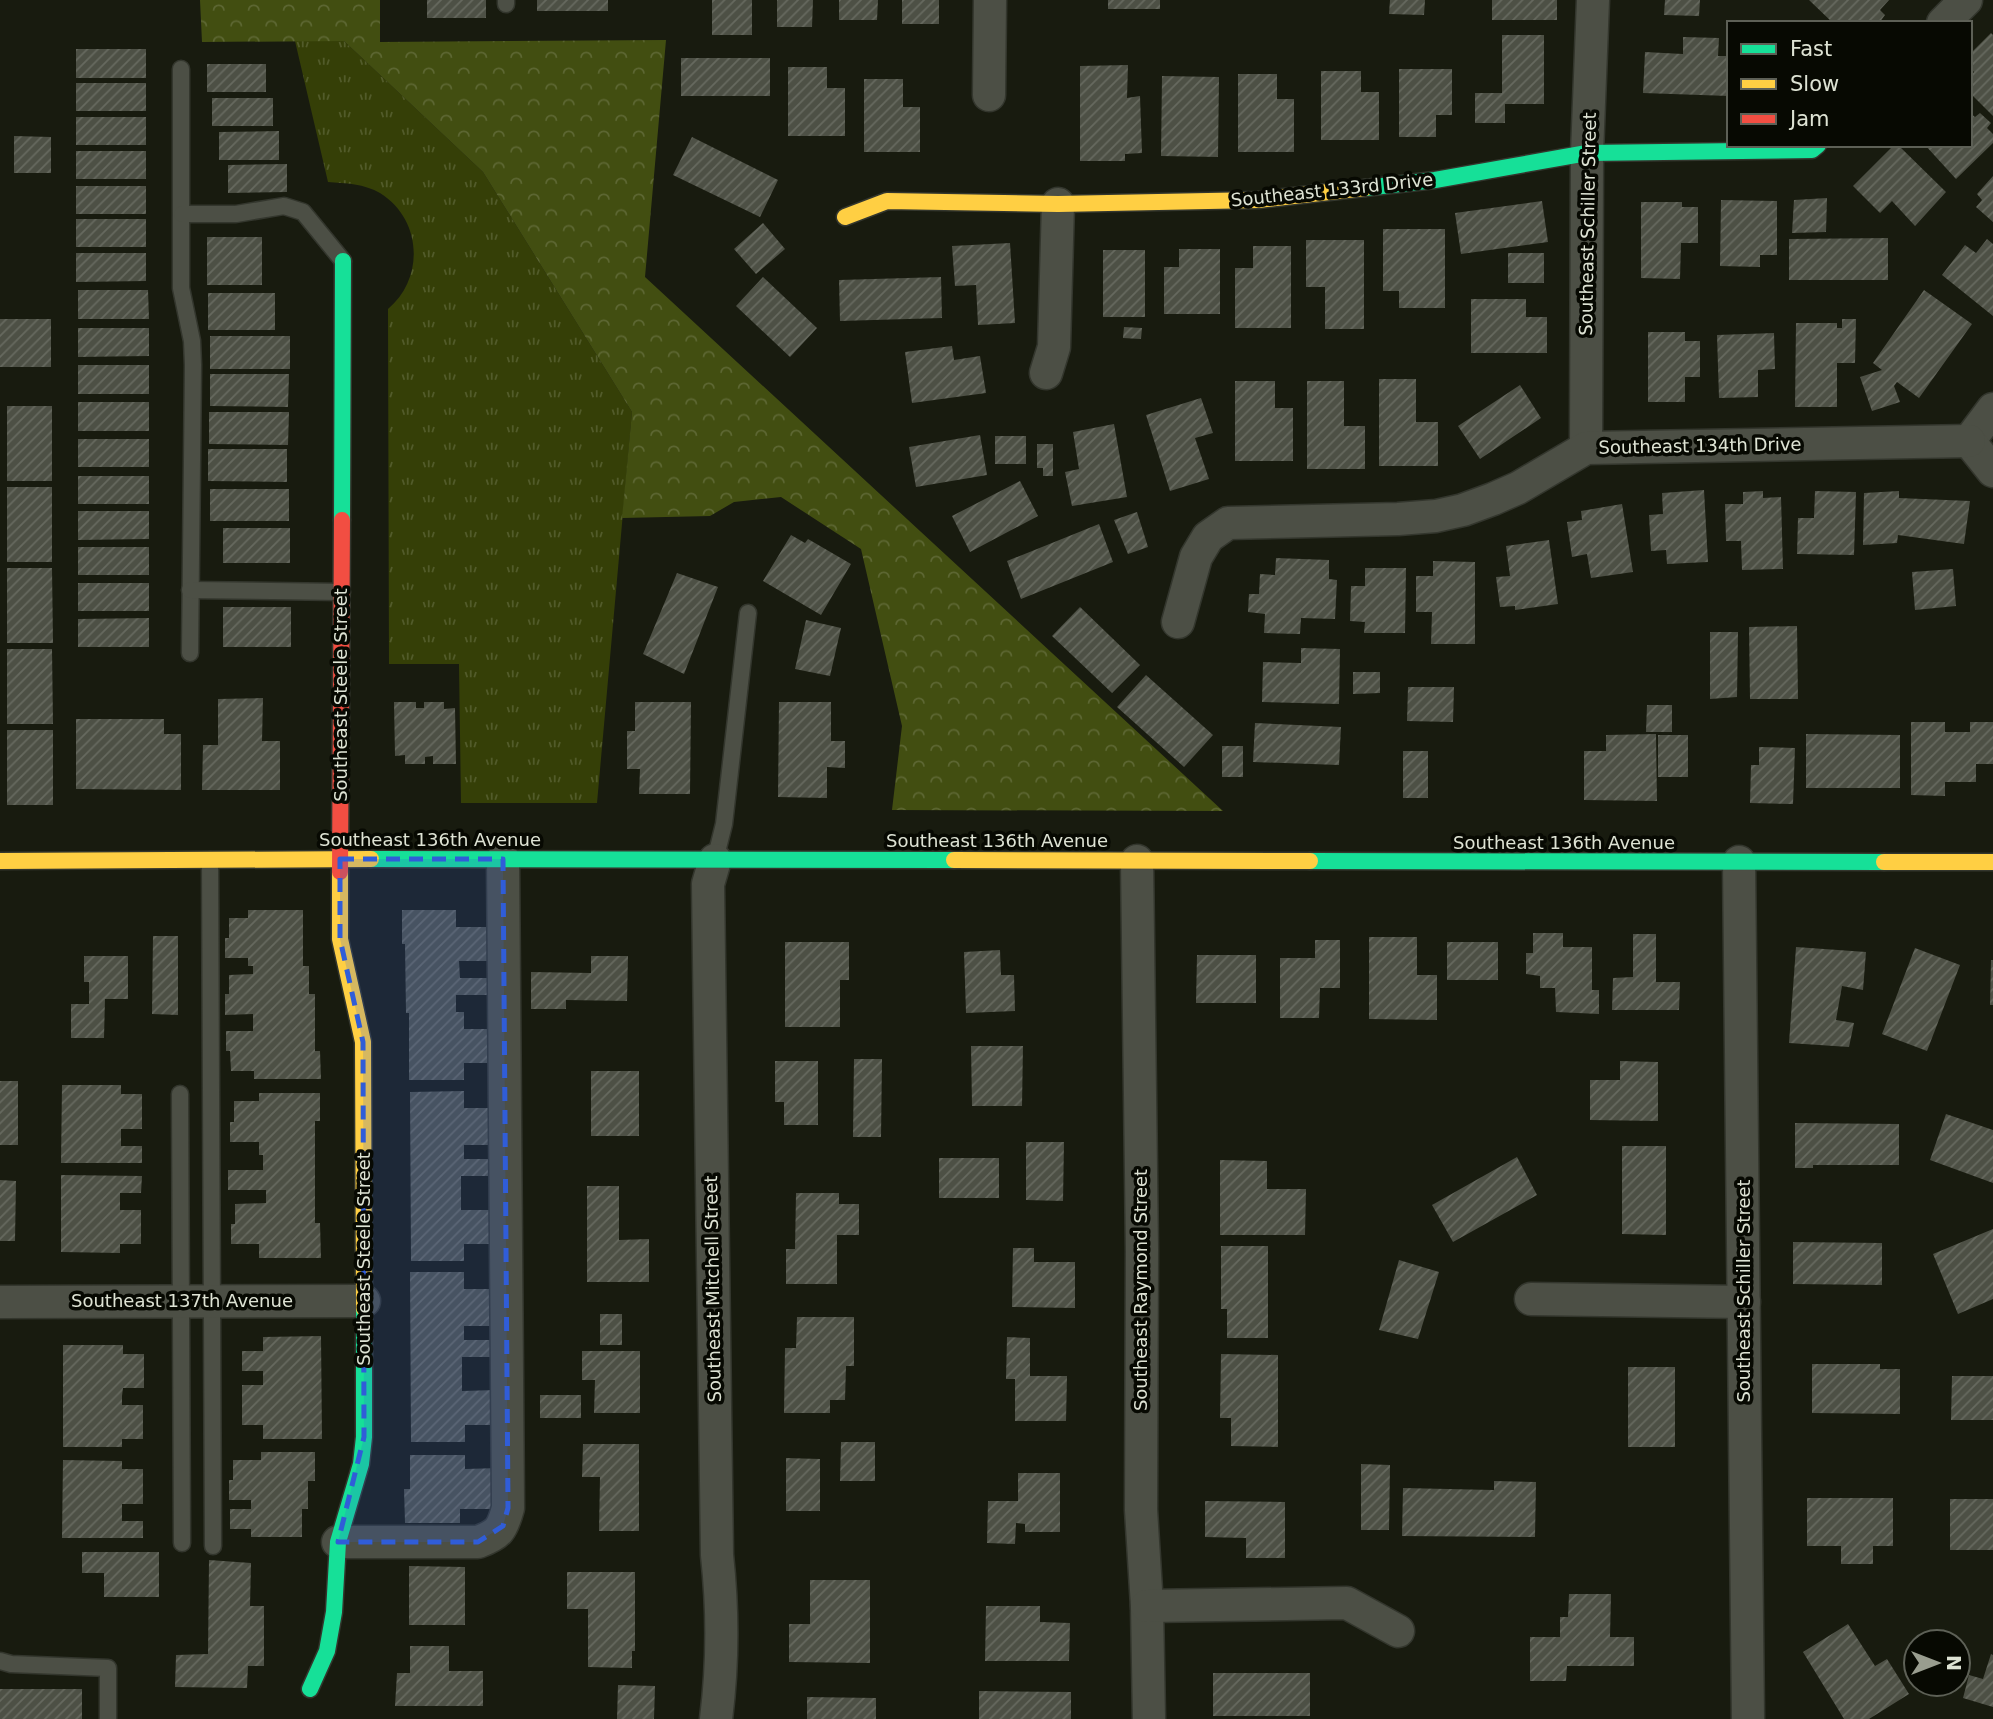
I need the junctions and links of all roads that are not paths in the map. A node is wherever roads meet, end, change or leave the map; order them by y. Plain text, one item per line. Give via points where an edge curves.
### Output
1 (990, 0) edge
2 (1593, 0) edge
3 (1966, 0) edge
4 (1945, 21) edge
5 (181, 69) dead end
6 (989, 95) dead end
7 (1816, 147) edge
8 (1587, 153) junction
9 (1058, 204) junction
10 (182, 214) junction
11 (845, 217) dead end
12 (343, 261) joint
13 (1046, 373) dead end
14 (1993, 409) edge
15 (1969, 442) junction
16 (1586, 448) junction
17 (1993, 471) edge
18 (190, 590) junction
19 (342, 592) junction
20 (748, 613) dead end
21 (1178, 622) dead end
22 (190, 653) dead end
23 (340, 859) junction
24 (503, 859) junction
25 (210, 860) junction
26 (715, 860) junction
27 (0, 861) edge
28 (1137, 861) junction
29 (1739, 862) junction
30 (1993, 862) edge
31 (180, 1094) dead end
32 (1531, 1299) dead end
33 (212, 1301) junction
34 (364, 1301) junction
35 (0, 1302) edge
36 (181, 1302) junction
37 (1744, 1302) junction
38 (338, 1542) junction
39 (182, 1543) dead end
40 (213, 1546) dead end
41 (1147, 1606) junction
42 (1398, 1632) dead end
43 (0, 1661) edge
44 (310, 1689) dead end
45 (108, 1719) edge
46 (716, 1719) edge
47 (1149, 1719) edge
48 (1748, 1719) edge

1 - 6 street
2 - 8 street, Southeast Schiller Street
3 - 4 street
5 - 10 lane
7 - 8 street, Southeast 133rd Drive
8 - 9 street, Southeast 133rd Drive via 1435,180 1269,199
8 - 16 street, Southeast Schiller Street
9 - 11 street, Southeast 133rd Drive via 887,201
9 - 13 street via 1054,347
10 - 12 lane via 236,214 284,206 303,212
10 - 18 lane via 181,288 193,365
12 - 19 street, Southeast Steele Street
14 - 15 street
15 - 16 street, Southeast 134th Drive
15 - 17 street
16 - 21 street, Southeast 134th Drive via 1518,488 1436,516 1228,523 1208,537 1196,557
18 - 19 lane
18 - 22 lane
19 - 23 street, Southeast Steele Street
20 - 26 lane via 724,824
23 - 24 street, Southeast 136th Avenue
23 - 25 street, Southeast 136th Avenue
23 - 34 street, Southeast Steele Street via 340,939 363,1042
24 - 26 street, Southeast 136th Avenue
24 - 38 street via 508,1508 503,1526 494,1536 478,1542
25 - 27 street, Southeast 136th Avenue
25 - 33 lane
26 - 28 street, Southeast 136th Avenue
26 - 46 street, Southeast Mitchell Street via 708,884 717,1532 722,1602
28 - 29 street, Southeast 136th Avenue
28 - 41 street, Southeast Raymond Street via 1141,1510
29 - 30 street, Southeast 136th Avenue
29 - 37 street, Southeast Schiller Street
31 - 36 lane
32 - 37 street
33 - 34 street, Southeast 137th Avenue
33 - 36 street, Southeast 137th Avenue
33 - 40 lane
34 - 38 street, Southeast Steele Street via 364,1437 361,1464
35 - 36 street, Southeast 137th Avenue
36 - 39 lane
37 - 48 street, Southeast Schiller Street
38 - 44 street, Southeast Steele Street via 332,1625 327,1651
41 - 42 street via 1347,1603
41 - 47 street, Southeast Raymond Street
43 - 45 lane via 108,1668

